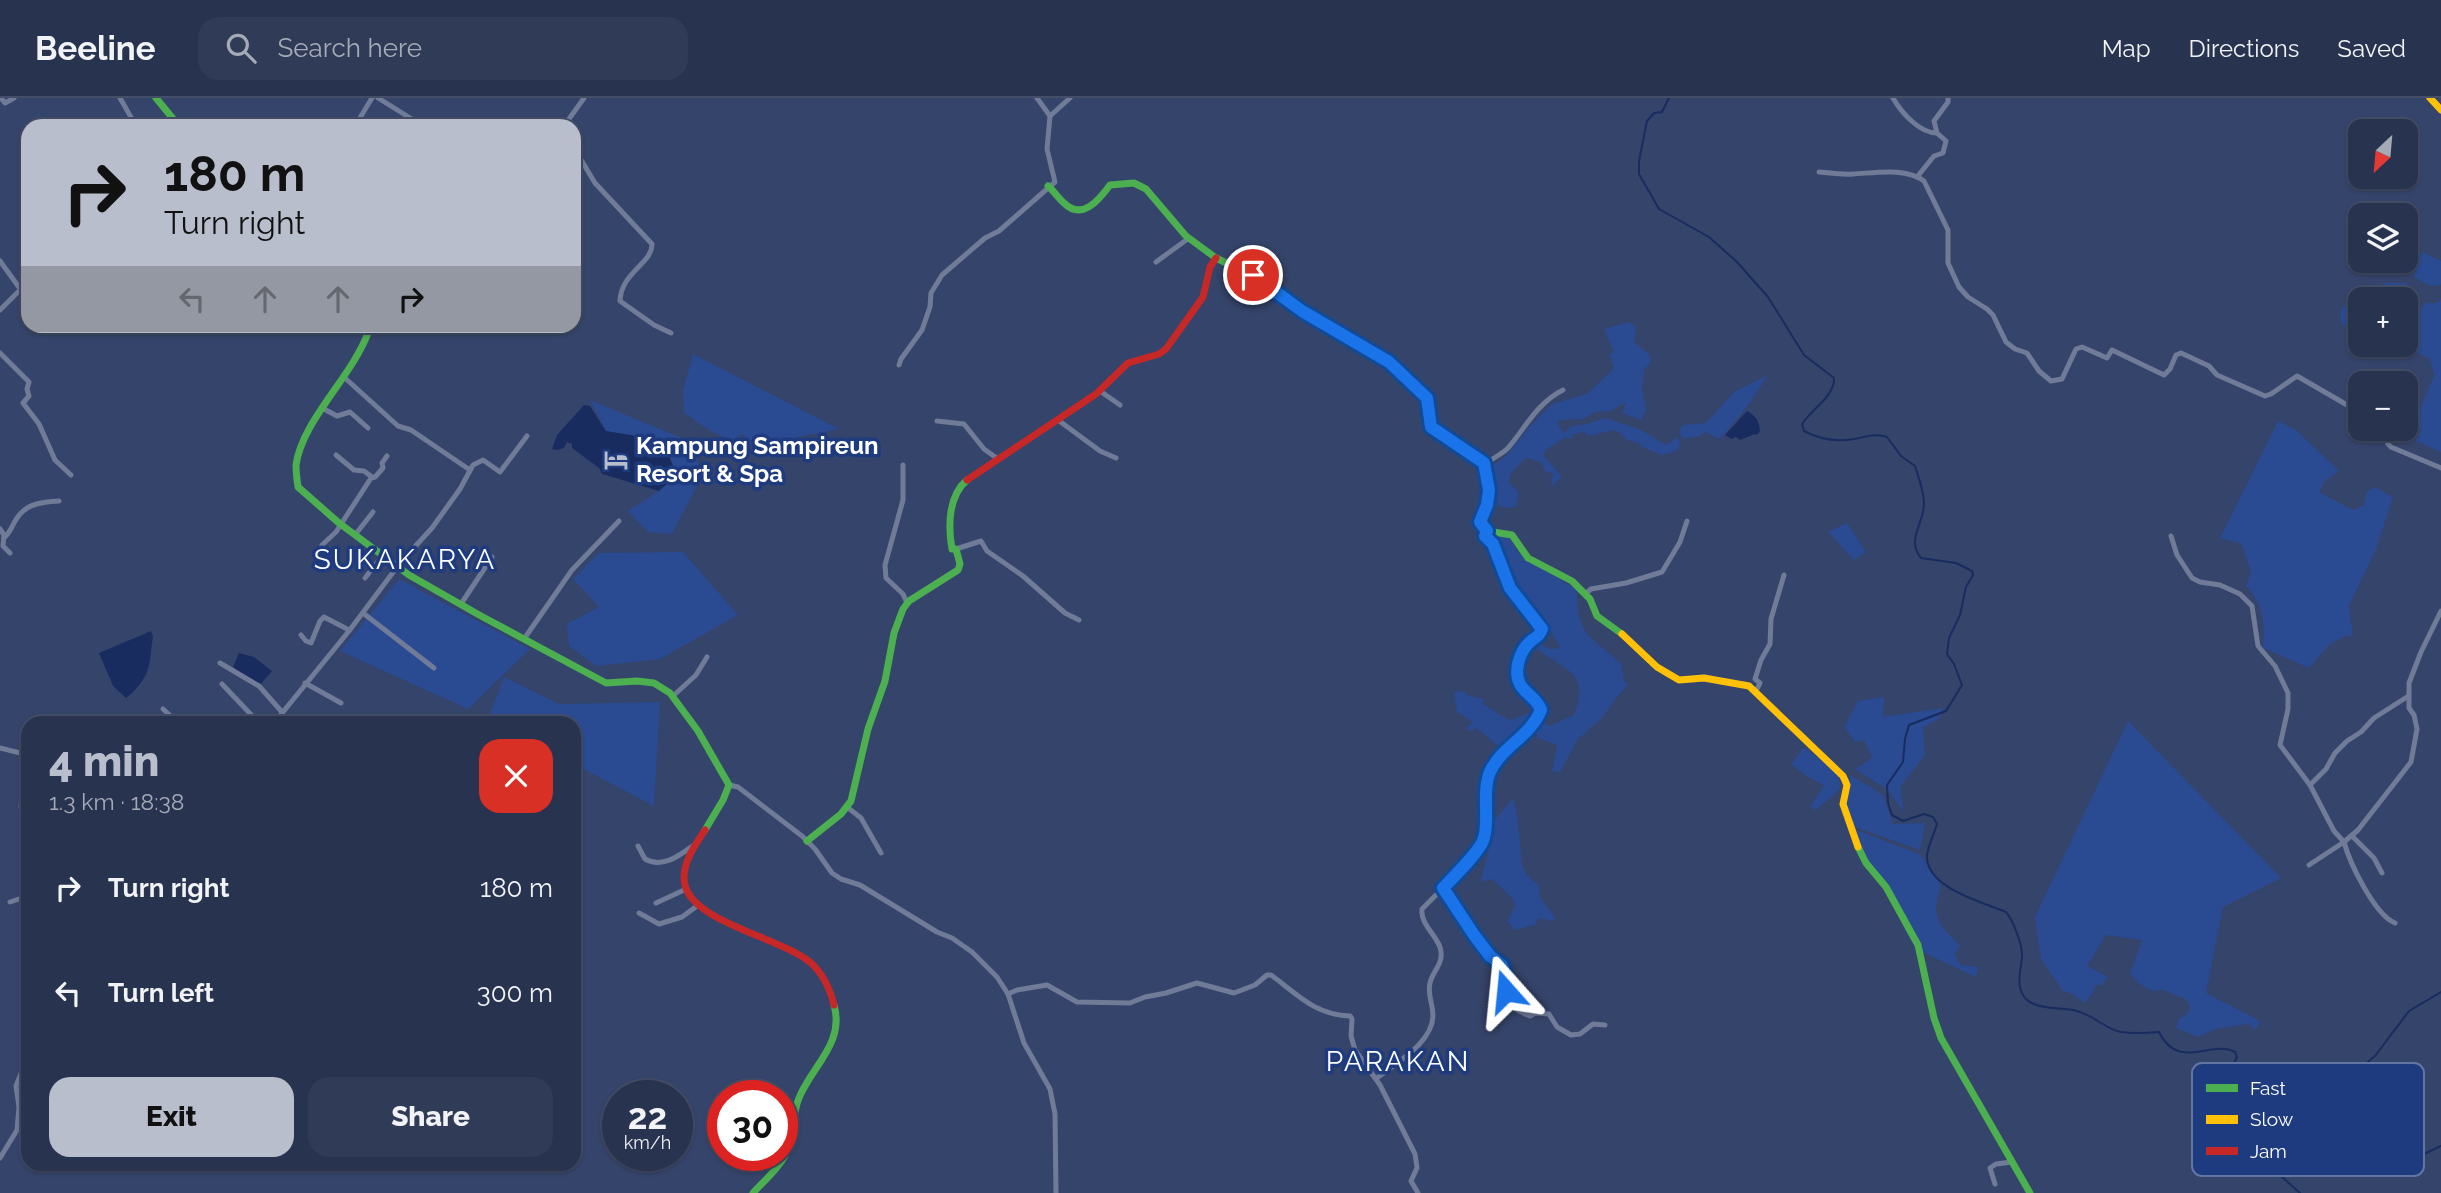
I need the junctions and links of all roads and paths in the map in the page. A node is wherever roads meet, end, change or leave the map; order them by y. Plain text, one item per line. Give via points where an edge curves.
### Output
1 (1, 98) edge
2 (14, 98) edge
3 (120, 98) edge
4 (156, 98) edge
5 (372, 98) edge
6 (378, 98) edge
7 (584, 98) edge
8 (1037, 98) edge
9 (1070, 98) edge
10 (1893, 98) edge
11 (1948, 98) edge
12 (2430, 98) edge
13 (2441, 110) edge
14 (1050, 116) junction
15 (132, 119) edge
16 (173, 119) edge
17 (359, 119) edge
18 (411, 119) edge
19 (569, 119) edge
20 (1937, 133) junction
21 (581, 160) edge
22 (1819, 172) dead end
23 (1917, 177) junction
24 (1048, 186) junction
25 (1189, 239) junction
26 (1216, 258) junction
27 (0, 261) edge
28 (1156, 262) dead end
29 (21, 285) edge
30 (21, 293) edge
31 (0, 310) edge
32 (367, 333) edge
33 (671, 333) dead end
34 (0, 353) edge
35 (899, 365) dead end
36 (345, 378) junction
37 (1563, 390) dead end
38 (1100, 391) junction
39 (1120, 405) dead end
40 (2348, 405) edge
41 (324, 409) junction
42 (1058, 420) junction
43 (937, 421) dead end
44 (368, 428) dead end
45 (527, 436) dead end
46 (2389, 441) edge
47 (336, 455) dead end
48 (387, 456) dead end
49 (1116, 458) dead end
50 (998, 459) junction
51 (903, 465) dead end
52 (1485, 465) junction
53 (2441, 468) edge
54 (470, 470) junction
55 (71, 475) dead end
56 (372, 478) junction
57 (59, 501) dead end
58 (373, 512) dead end
59 (1687, 520) dead end
60 (619, 521) dead end
61 (341, 524) junction
62 (0, 529) edge
63 (1487, 531) junction
64 (355, 535) junction
65 (2171, 536) dead end
66 (4, 538) junction
67 (322, 545) dead end
68 (957, 549) junction
69 (10, 553) dead end
70 (383, 555) junction
71 (492, 557) dead end
72 (398, 567) junction
73 (1784, 575) dead end
74 (365, 578) dead end
75 (1583, 591) junction
76 (907, 603) junction
77 (461, 604) junction
78 (2441, 611) edge
79 (363, 613) junction
80 (1079, 620) dead end
81 (349, 630) junction
82 (301, 635) dead end
83 (524, 639) junction
84 (707, 657) dead end
85 (220, 663) dead end
86 (434, 668) dead end
87 (305, 682) junction
88 (222, 684) dead end
89 (1756, 691) junction
90 (673, 696) junction
91 (2407, 697) junction
92 (341, 703) dead end
93 (163, 709) dead end
94 (282, 712) junction
95 (170, 716) edge
96 (252, 716) edge
97 (279, 716) edge
98 (0, 748) edge
99 (21, 753) edge
100 (729, 785) junction
101 (2310, 785) junction
102 (847, 807) junction
103 (2352, 836) junction
104 (807, 841) junction
105 (2344, 842) junction
106 (696, 844) junction
107 (638, 846) dead end
108 (881, 853) dead end
109 (2309, 865) dead end
110 (2382, 873) dead end
111 (1443, 888) junction
112 (684, 890) junction
113 (21, 898) edge
114 (10, 902) dead end
115 (656, 903) dead end
116 (697, 906) junction
117 (639, 913) dead end
118 (2395, 923) dead end
119 (1008, 994) junction
120 (1605, 1025) dead end
121 (21, 1074) edge
122 (1376, 1079) junction
123 (0, 1158) edge
124 (2012, 1162) junction
125 (1995, 1184) dead end
126 (753, 1193) edge
127 (1056, 1193) edge
128 (1418, 1193) edge
129 (2030, 1193) edge

1 - 2 street via 7,103
3 - 15 street
4 - 16 street
5 - 17 street
6 - 18 street
7 - 19 street
8 - 14 street
9 - 14 street
10 - 20 street via 1913,121 1929,133
11 - 20 street via 1934,119
12 - 13 street
14 - 24 street via 1047,149 1055,182
20 - 23 street via 1946,141 1943,153 1934,156
21 - 33 street via 595,183 652,244 650,253 625,279 620,301
22 - 23 street
23 - 40 street via 1929,188 1948,230 1948,263 1959,287 1993,316 2006,342 2027,353 2051,381 2062,379 2076,349 2082,347 2107,358 2112,350 2164,375 2181,353 2265,396 2297,376
24 - 25 street via 1067,207 1076,210 1096,203 1110,185 1134,183 1146,188
24 - 35 street via 942,275 931,293 922,330
25 - 26 street
25 - 28 street
26 - 38 street via 1203,297 1166,349 1128,363
26 - 52 street via 1261,280 1302,311 1389,362 1427,398 1431,427
27 - 29 street
30 - 31 street
32 - 36 street
34 - 55 street via 29,382 29,396 23,403 39,424 53,457
36 - 41 street
36 - 54 street via 398,426
37 - 52 street via 1549,397 1505,451
38 - 39 street
38 - 42 street
41 - 44 street via 337,416 350,412
41 - 61 street via 305,439 296,468 298,487
42 - 49 street
42 - 50 street
43 - 50 street via 964,424 984,450
45 - 54 street via 500,472 480,459
46 - 53 street via 2391,447
47 - 56 street
48 - 56 street
50 - 68 street via 957,492 949,531 952,549
51 - 76 street via 903,500 885,565 886,578
52 - 63 street via 1489,490 1480,522
54 - 72 street via 432,528
56 - 61 street
57 - 66 street via 24,510
58 - 64 street
59 - 75 street via 1662,572
60 - 83 street via 572,570
61 - 64 street
61 - 67 street
62 - 66 street
63 - 75 street via 1512,535 1528,558
63 - 111 street via 1485,536 1493,544 1510,588 1542,629 1525,648 1518,665 1521,685 1541,710 1533,727 1493,766 1482,843
64 - 70 street
65 - 101 street via 2192,578 2220,585 2250,602 2258,646 2275,666 2288,693 2280,745
66 - 69 street
68 - 76 street via 958,570
68 - 80 street via 981,541 987,551
70 - 72 street
70 - 74 street
71 - 77 street
72 - 77 street
72 - 79 street
73 - 89 street via 1771,619 1770,643 1755,679 1760,682
75 - 89 street via 1597,616 1674,678 1743,684
76 - 102 street via 894,633
77 - 83 street
78 - 91 street via 2421,652
79 - 81 street
79 - 86 street
81 - 82 street via 324,617 310,643
81 - 87 street
83 - 90 street via 606,683 654,683
84 - 90 street via 696,675
85 - 94 street via 259,686
87 - 92 street
87 - 94 street
88 - 96 street
89 - 124 street via 1846,780 1843,804 1857,846 1886,887 1917,945 1941,1038
90 - 100 street
91 - 101 street via 2347,741
91 - 103 street via 2417,729 2412,762
93 - 95 street
94 - 97 street
98 - 99 street
100 - 104 street via 738,786
100 - 106 street
101 - 105 street
102 - 104 street
102 - 108 street via 861,818
103 - 105 street
103 - 110 street
104 - 119 street via 841,879 860,885 972,952
105 - 109 street
105 - 118 street via 2372,900
106 - 107 street via 674,859 656,863 645,859
106 - 112 street via 683,874
111 - 120 street via 1490,956 1502,965 1511,1007 1530,1016 1549,1014 1557,1027 1571,1035 1593,1024
111 - 122 street via 1421,913 1441,953 1430,985 1433,1018 1419,1045
112 - 115 street
112 - 116 street
113 - 114 street
116 - 117 street via 659,925
116 - 126 street via 810,962 824,978 838,1012 836,1039 799,1098 787,1153
119 - 122 street via 1047,985 1077,1002 1130,1003 1197,983 1234,993 1271,975 1325,1013 1351,1017 1352,1043
119 - 127 street via 1024,1043 1051,1088
121 - 123 street via 16,1086 17,1130
122 - 128 street via 1415,1154 1417,1168 1410,1181
124 - 125 street via 1990,1168
124 - 129 street

